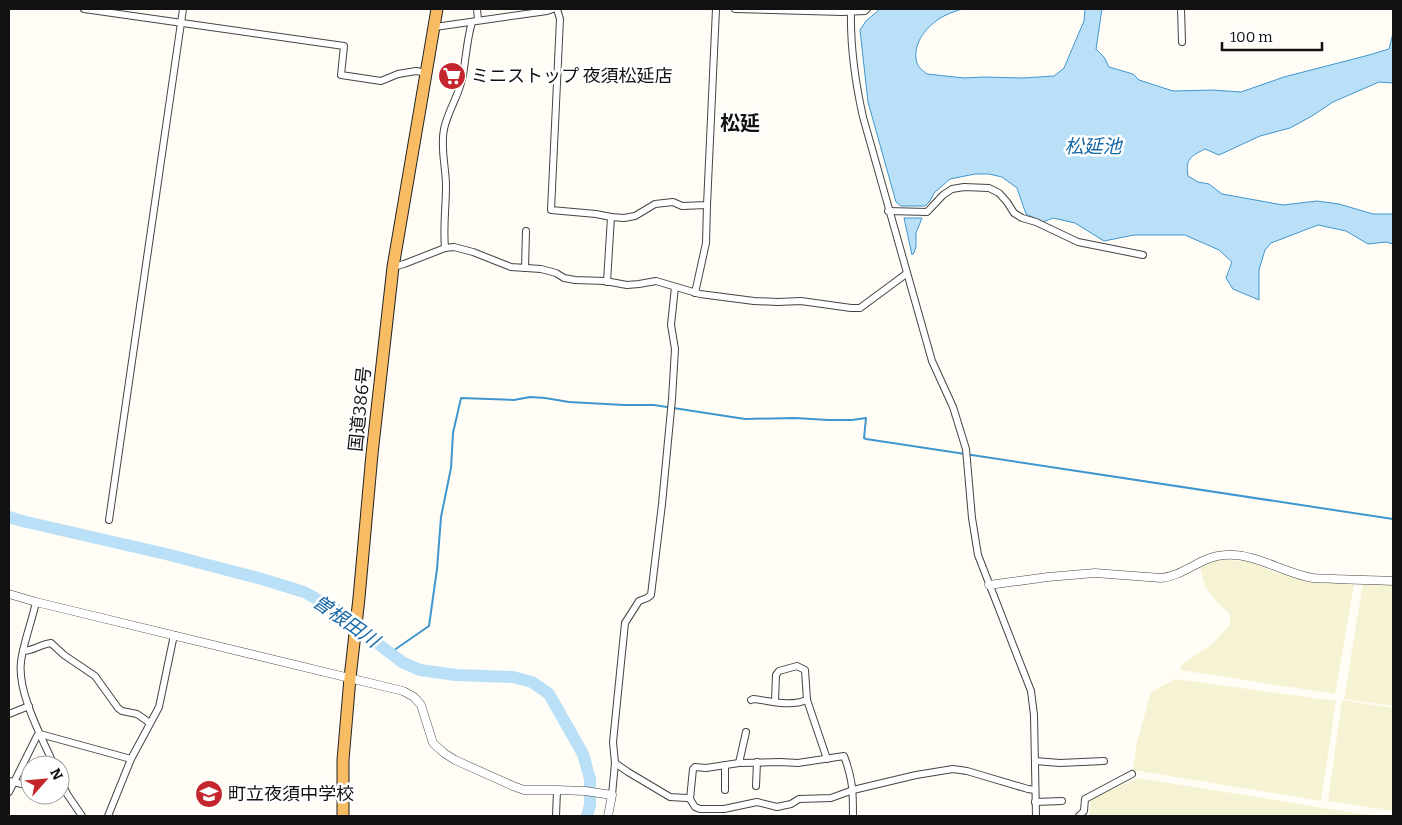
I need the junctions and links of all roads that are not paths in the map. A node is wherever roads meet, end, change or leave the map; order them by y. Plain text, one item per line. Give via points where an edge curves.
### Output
1 (84, 9) edge
2 (184, 9) edge
3 (437, 9) edge
4 (477, 9) edge
5 (553, 9) edge
6 (558, 9) edge
7 (716, 9) edge
8 (735, 9) edge
9 (867, 9) edge
10 (1181, 9) edge
11 (851, 10) edge
12 (475, 21) junction
13 (182, 23) junction
14 (434, 27) junction
15 (1182, 42) dead end
16 (427, 72) junction
17 (707, 205) junction
18 (888, 211) junction
19 (610, 217) junction
20 (526, 231) dead end
21 (445, 248) junction
22 (1144, 255) dead end
23 (393, 267) junction
24 (525, 268) junction
25 (906, 274) junction
26 (607, 282) junction
27 (675, 287) junction
28 (695, 293) junction
29 (109, 520) dead end
30 (1393, 581) edge
31 (989, 585) junction
32 (9, 594) edge
33 (36, 602) junction
34 (174, 635) junction
35 (24, 651) junction
36 (350, 678) junction
37 (751, 700) dead end
38 (807, 700) junction
39 (775, 701) junction
40 (29, 706) junction
41 (9, 714) edge
42 (150, 722) junction
43 (746, 732) dead end
44 (40, 734) junction
45 (49, 755) edge
46 (131, 759) junction
47 (827, 759) junction
48 (1035, 761) junction
49 (1104, 761) dead end
50 (615, 762) junction
51 (757, 762) junction
52 (739, 763) junction
53 (725, 765) junction
54 (1132, 774) dead end
55 (11, 782) edge
56 (756, 786) dead end
57 (557, 790) junction
58 (725, 790) dead end
59 (853, 790) junction
60 (1035, 790) junction
61 (9, 792) edge
62 (608, 794) junction
63 (690, 799) junction
64 (70, 801) edge
65 (1062, 801) dead end
66 (1035, 802) junction
67 (82, 816) edge
68 (108, 816) edge
69 (343, 816) edge
70 (556, 816) edge
71 (608, 816) edge
72 (853, 816) edge
73 (1036, 816) edge
74 (1079, 816) edge

1 - 13 street
2 - 13 street
3 - 14 highway, 国道386号
4 - 12 street
5 - 12 street
6 - 19 street via 551,210
7 - 17 street
8 - 11 street
9 - 11 street
10 - 15 street
11 - 18 street via 856,87
12 - 14 street
12 - 21 street via 468,33 463,76 444,128
13 - 16 street via 344,46 341,75 380,81 398,74
13 - 29 street
14 - 16 highway, 国道386号
16 - 23 highway, 国道386号
17 - 19 street via 654,204 635,216
17 - 28 street via 706,243
18 - 22 street via 927,212 952,189 989,188 999,193 1014,213 1022,218 1078,242
18 - 25 street
19 - 26 street
20 - 24 street
21 - 23 street
21 - 24 street via 454,247 511,267
23 - 36 highway, 国道386号
24 - 26 street via 541,269 575,280
25 - 28 street via 860,308 801,301 754,301
25 - 31 street via 932,361 953,407 966,449 978,555
26 - 27 street via 627,285 656,282
27 - 28 street
27 - 50 street via 671,325 675,349 672,399 651,595 639,601 625,624 613,742
30 - 31 street via 1313,578 1240,555 1224,554 1207,558 1169,578 1096,573
31 - 48 street via 1031,691
32 - 33 street
33 - 34 street
33 - 35 street
34 - 36 street
34 - 42 street via 159,707
35 - 40 street via 20,663 21,677
35 - 42 street via 51,643 94,676 118,708
36 - 57 street via 404,691 414,697 421,706 434,742 455,760 524,790
36 - 69 highway, 国道386号 via 343,760
37 - 39 street
38 - 39 street via 784,704
38 - 39 street via 805,670 797,666 776,675
38 - 47 street
40 - 41 street
40 - 44 street
42 - 46 street
43 - 52 street
44 - 45 street
44 - 46 street
44 - 55 street
46 - 68 street
47 - 51 street via 798,763
47 - 59 street via 844,756
48 - 49 street
48 - 60 street
50 - 62 street
50 - 63 street via 670,797
51 - 52 street
51 - 56 street
52 - 53 street
53 - 58 street
53 - 63 street via 695,767
54 - 74 street via 1085,799 1084,811
55 - 61 street
57 - 62 street
57 - 70 street
59 - 60 street via 953,768
59 - 63 street via 831,798 799,799 778,807 758,802 724,809 700,809
59 - 72 street
60 - 66 street
62 - 71 street
64 - 67 street
65 - 66 street
66 - 73 street

